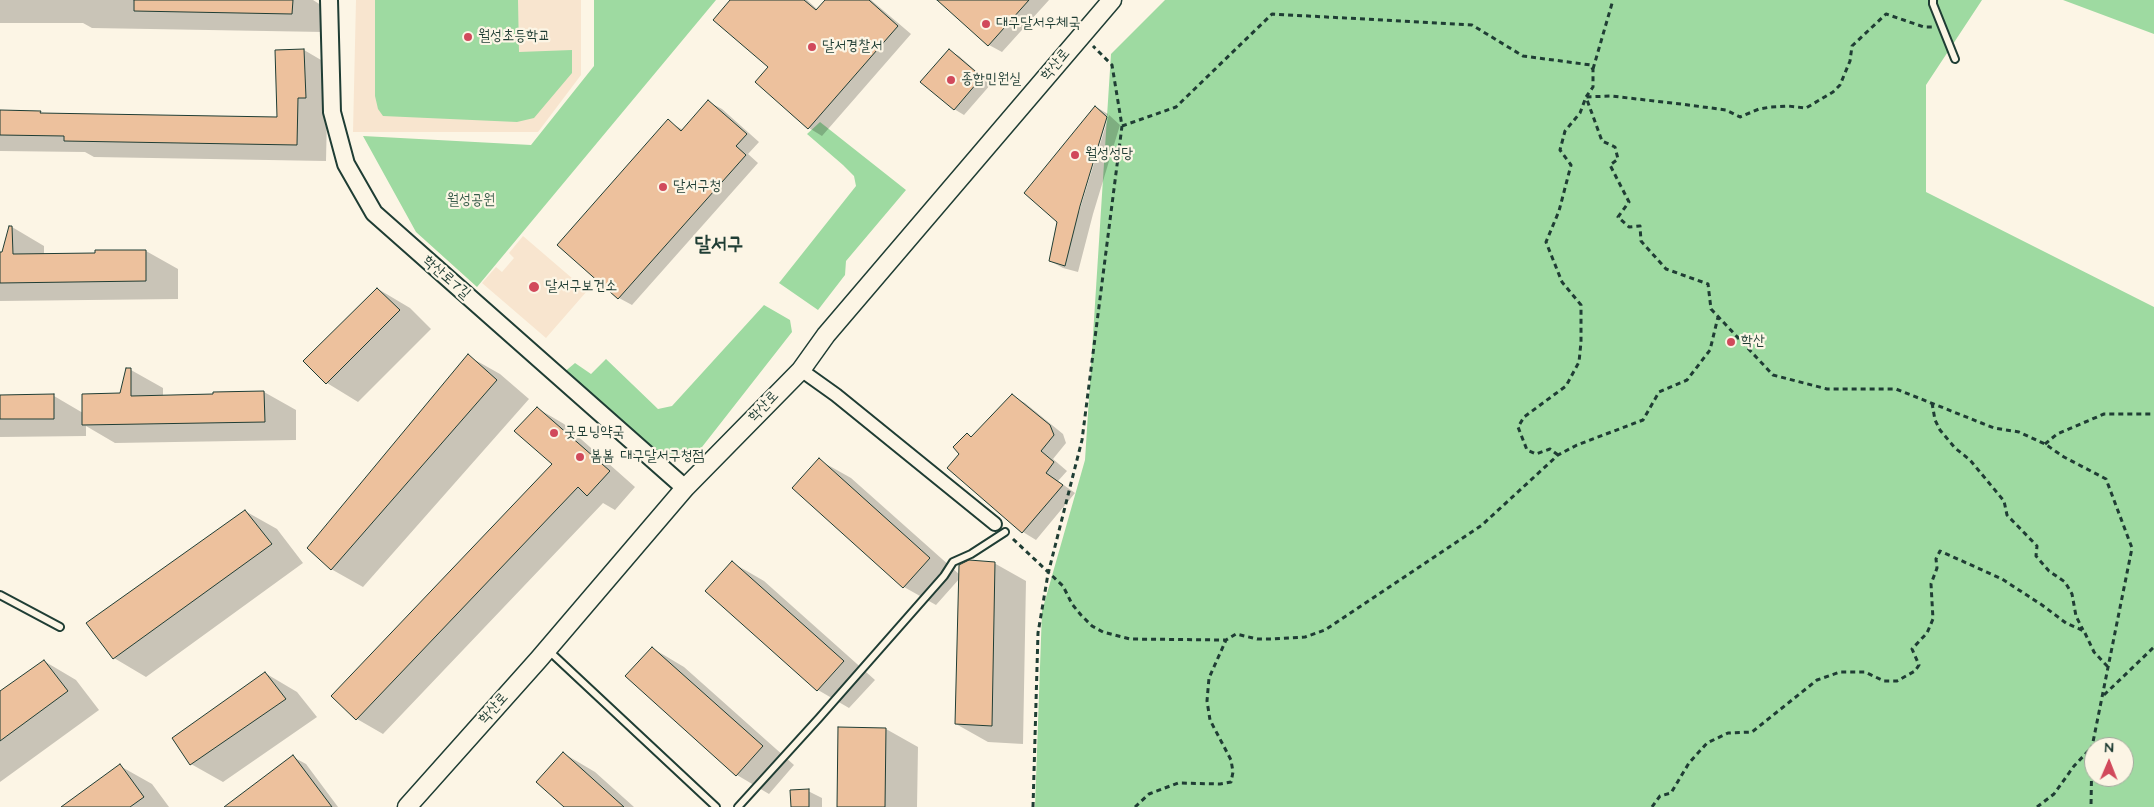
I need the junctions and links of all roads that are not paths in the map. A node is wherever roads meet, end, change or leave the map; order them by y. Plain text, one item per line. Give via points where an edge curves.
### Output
1 (329, 0) edge
2 (1112, 0) edge
3 (1933, 0) edge
4 (1955, 58) dead end
5 (801, 370) junction
6 (685, 488) junction
7 (1000, 528) joint
8 (0, 595) edge
9 (60, 627) dead end
10 (547, 650) junction
11 (407, 807) edge
12 (716, 807) edge
13 (738, 807) edge

1 - 6 street, 학산로7길 via 332,112 346,164 374,213
2 - 5 main road, 학산로 via 826,335
3 - 4 lane
5 - 6 main road, 학산로
5 - 7 street
6 - 10 main road, 학산로
7 - 13 lane via 971,554 953,562
8 - 9 lane
10 - 11 main road, 학산로
10 - 12 lane

